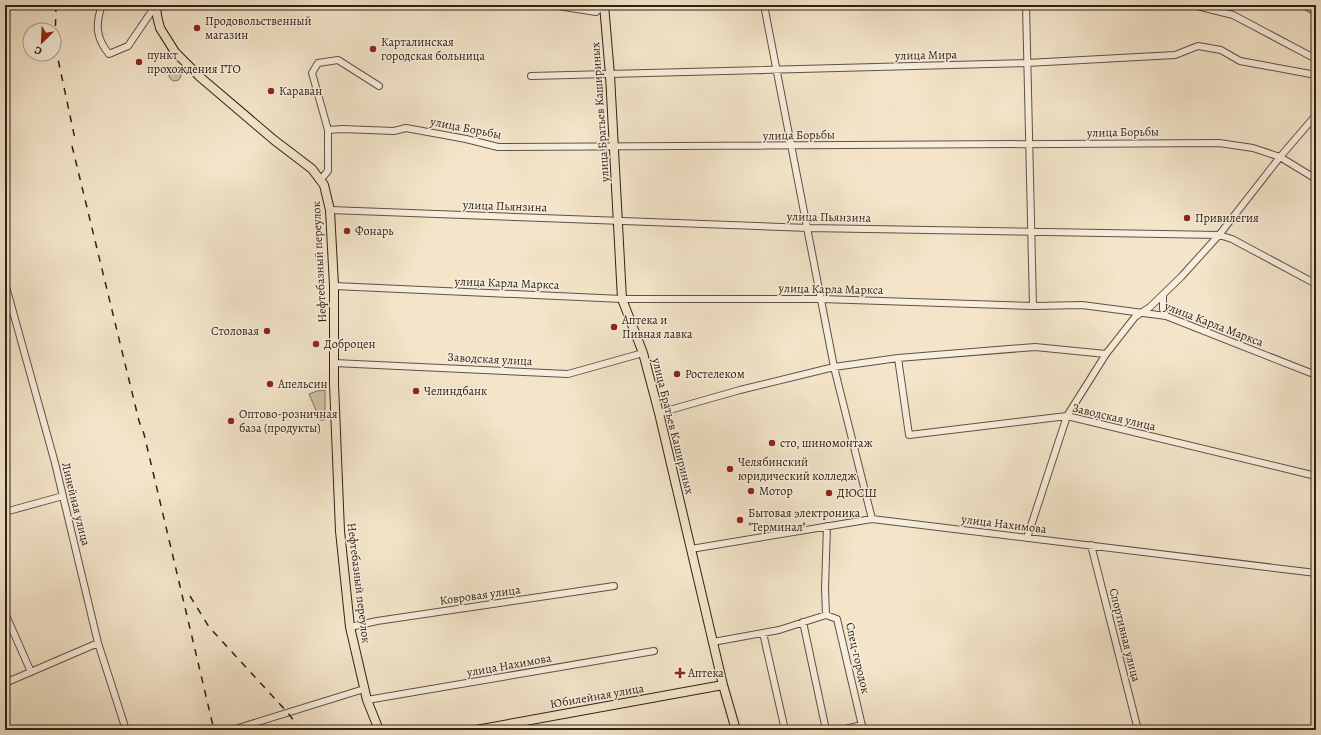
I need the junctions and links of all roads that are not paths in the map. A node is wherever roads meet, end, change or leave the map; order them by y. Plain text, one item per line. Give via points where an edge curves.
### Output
1 (102, 5) edge
2 (156, 5) edge
3 (552, 5) edge
4 (604, 5) edge
5 (610, 5) edge
6 (764, 5) edge
7 (1026, 5) edge
8 (1193, 5) edge
9 (1304, 5) edge
10 (1316, 12) edge
11 (1316, 59) edge
12 (1027, 63) junction
13 (776, 69) junction
14 (610, 75) junction
15 (1316, 75) edge
16 (531, 76) dead end
17 (379, 86) dead end
18 (1316, 115) edge
19 (328, 130) junction
20 (1030, 144) junction
21 (792, 146) junction
22 (614, 148) junction
23 (1280, 157) junction
24 (321, 179) junction
25 (1316, 179) edge
26 (330, 210) junction
27 (618, 222) junction
28 (808, 228) junction
29 (1032, 231) junction
30 (1219, 235) junction
31 (5, 283) edge
32 (1316, 284) edge
33 (334, 286) junction
34 (1162, 295) junction
35 (622, 299) junction
36 (821, 300) junction
37 (1033, 306) junction
38 (1141, 312) junction
39 (1166, 316) junction
40 (643, 353) junction
41 (1106, 354) junction
42 (898, 358) junction
43 (334, 362) junction
44 (834, 367) junction
45 (1316, 375) edge
46 (659, 413) junction
47 (1067, 416) junction
48 (1316, 476) edge
49 (63, 496) junction
50 (5, 512) edge
51 (872, 519) junction
52 (827, 526) junction
53 (1027, 538) junction
54 (1092, 546) junction
55 (691, 549) junction
56 (1316, 573) edge
57 (614, 586) dead end
58 (5, 613) edge
59 (826, 614) junction
60 (803, 622) junction
61 (350, 627) junction
62 (763, 633) junction
63 (713, 642) junction
64 (98, 643) junction
65 (654, 651) dead end
66 (31, 672) junction
67 (5, 683) edge
68 (723, 685) junction
69 (364, 689) junction
70 (367, 700) junction
71 (863, 728) edge
72 (126, 730) edge
73 (232, 730) edge
74 (379, 730) edge
75 (476, 730) edge
76 (736, 730) edge
77 (785, 730) edge
78 (826, 730) edge
79 (841, 730) edge
80 (1138, 730) edge

1 - 2 street via 97,19 100,42 109,54 128,46
2 - 24 main road, Нефтебазный переулок via 160,28 175,52 200,77
3 - 4 street via 596,12
4 - 5 street
4 - 14 main road, улица Братьев Кашириных
6 - 13 street
7 - 12 street
8 - 11 street via 1233,15
9 - 10 street
12 - 13 street, улица Мира
12 - 15 street, улица Мира via 1175,55 1198,46 1221,50 1240,61
12 - 20 street
13 - 14 street, улица Мира
13 - 21 street
14 - 16 street, улица Мира
14 - 22 main road, улица Братьев Кашириных
17 - 19 street via 338,60 318,63 312,73
18 - 23 street
19 - 22 street, улица Борьбы via 394,131 406,128 498,147
19 - 24 street via 328,171
20 - 21 street, улица Борьбы
20 - 23 street, улица Борьбы via 1219,143 1253,148
20 - 29 street
21 - 22 street, улица Борьбы
21 - 28 street
22 - 27 main road, улица Братьев Кашириных
23 - 25 street, улица Борьбы
23 - 30 street
24 - 26 main road, Нефтебазный переулок
26 - 27 street, улица Пьянзина
26 - 33 main road, Нефтебазный переулок
27 - 28 street, улица Пьянзина
27 - 35 main road, улица Братьев Кашириных
28 - 29 street, улица Пьянзина
28 - 36 street
29 - 30 street, улица Пьянзина
29 - 37 street
30 - 32 street, улица Пьянзина via 1232,239
30 - 34 street
31 - 49 street, Линейная улица
33 - 35 street, улица Карла Маркса
33 - 43 main road, Нефтебазный переулок
34 - 38 street
34 - 39 street
35 - 36 street, улица Карла Маркса
35 - 40 main road, улица Братьев Кашириных
36 - 37 street, улица Карла Маркса
36 - 44 street
37 - 38 street, улица Карла Маркса via 1082,305
38 - 39 street, улица Карла Маркса
38 - 41 street
39 - 45 street, улица Карла Маркса
40 - 43 street, Заводская улица via 568,374
40 - 46 main road, улица Братьев Кашириных
41 - 42 street via 1035,347
41 - 47 street
42 - 44 street
42 - 47 street, Заводская улица via 909,435
43 - 61 main road, Нефтебазный переулок via 340,531
44 - 46 street
44 - 51 street
46 - 55 main road, улица Братьев Кашириных
47 - 48 street, Заводская улица
47 - 53 street
49 - 50 street
49 - 64 street, Линейная улица
51 - 52 street, улица Нахимова
51 - 53 street, улица Нахимова
52 - 55 street, улица Нахимова
52 - 59 street
53 - 54 street, улица Нахимова
54 - 56 street, улица Нахимова
54 - 80 street, Спортивная улица
55 - 63 main road, улица Братьев Кашириных
57 - 61 street, Ковровая улица
58 - 66 street
59 - 60 street
59 - 71 street, Спец-городок via 838,619
60 - 62 street
60 - 78 street
61 - 69 main road, Нефтебазный переулок
62 - 63 street
62 - 77 street
63 - 68 main road, улица Братьев Кашириных
64 - 66 street
64 - 72 street, Линейная улица
65 - 70 street, улица Нахимова
66 - 67 street
68 - 75 main road, Юбилейная улица
68 - 76 main road, улица Братьев Кашириных
69 - 70 main road, Нефтебазный переулок
69 - 73 street
70 - 74 main road, Нефтебазный переулок
71 - 79 street

